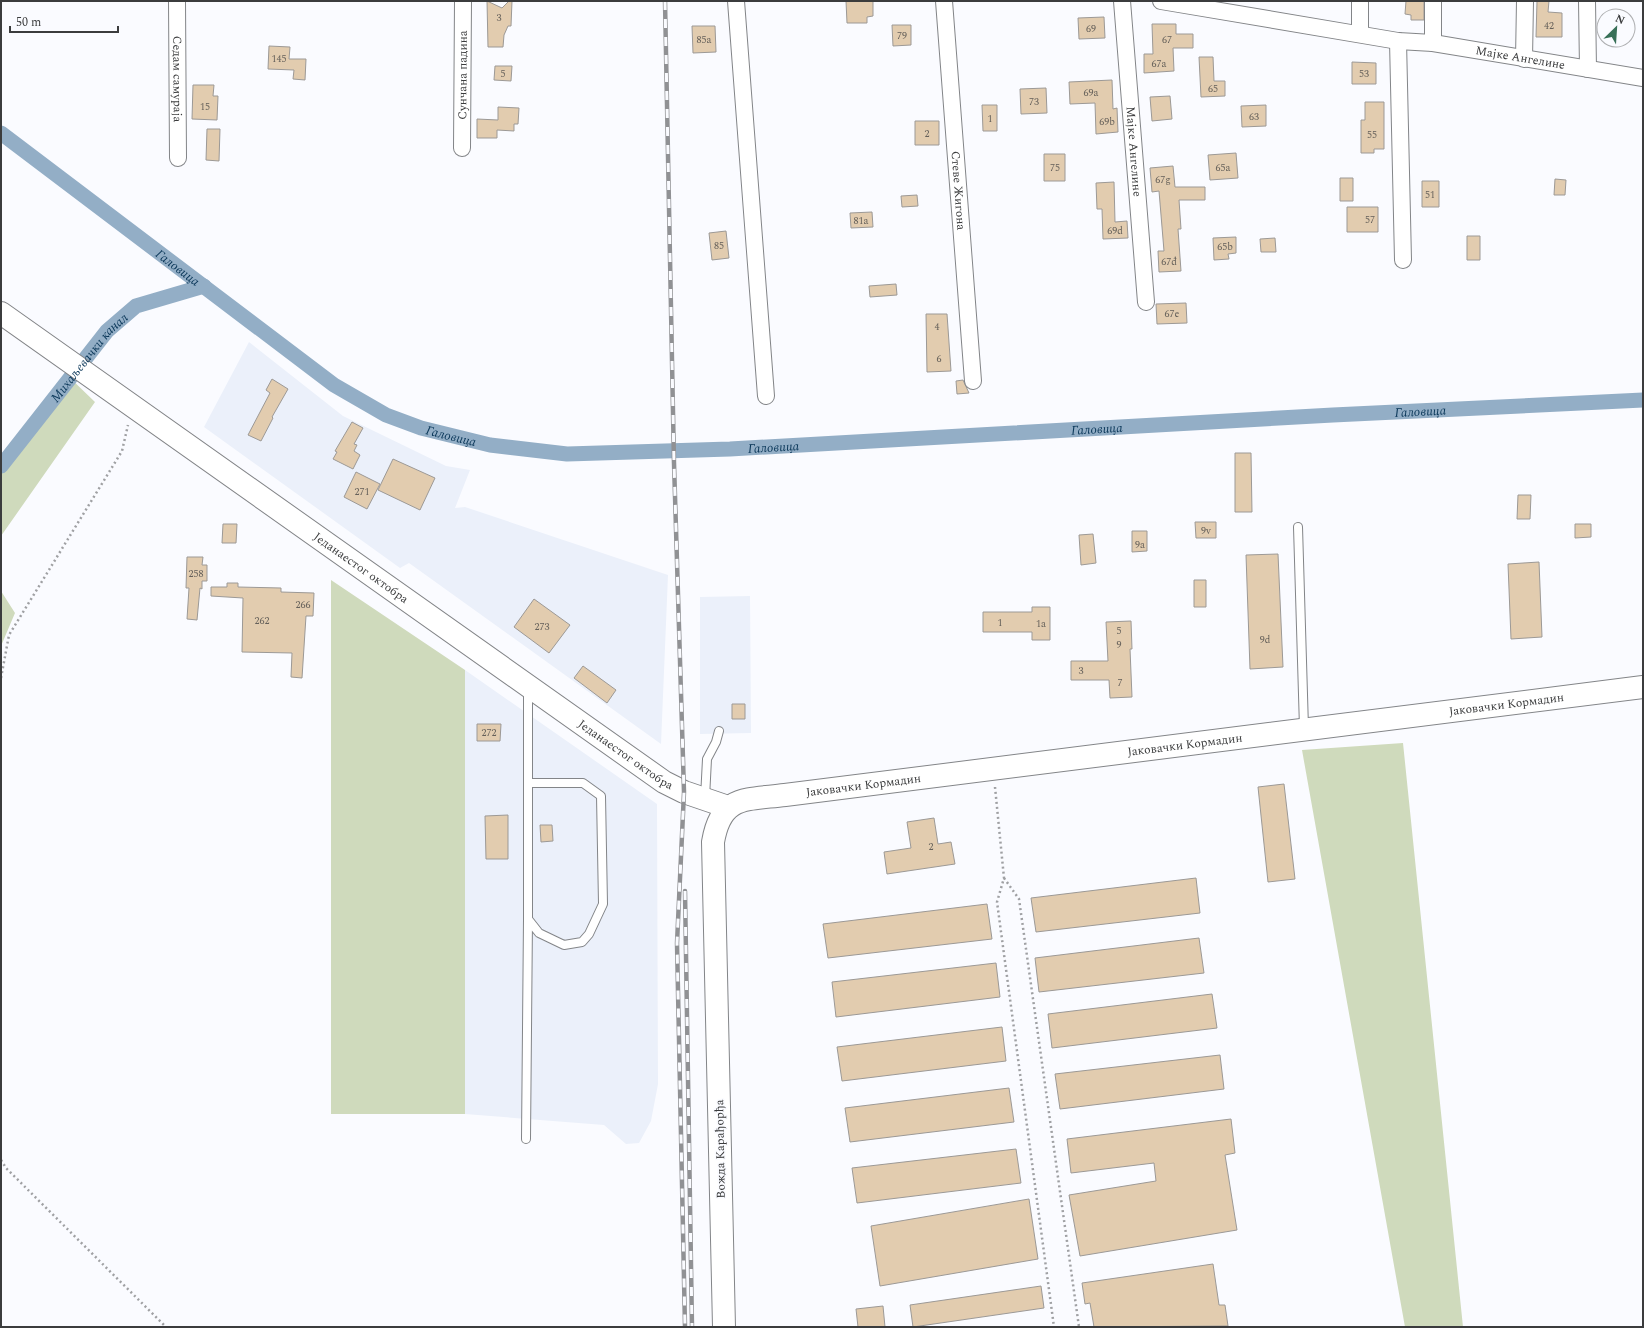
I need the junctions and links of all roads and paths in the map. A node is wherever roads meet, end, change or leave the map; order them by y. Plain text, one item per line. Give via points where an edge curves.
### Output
1 (177, 1) edge
2 (463, 1) edge
3 (736, 1) edge
4 (944, 1) edge
5 (1122, 1) edge
6 (1161, 1) edge
7 (1360, 1) edge
8 (1433, 1) edge
9 (1525, 1) edge
10 (1587, 1) edge
11 (1222, 6) edge
12 (1360, 34) junction
13 (1398, 41) junction
14 (1433, 43) junction
15 (1524, 58) junction
16 (1588, 69) junction
17 (1643, 78) edge
18 (462, 148) dead end
19 (178, 158) dead end
20 (1403, 260) dead end
21 (1146, 302) dead end
22 (1, 313) edge
23 (972, 380) dead end
24 (766, 396) dead end
25 (133, 407) junction
26 (1298, 526) dead end
27 (1, 678) edge
28 (528, 686) junction
29 (1643, 686) edge
30 (1304, 728) junction
31 (719, 731) dead end
32 (993, 768) junction
33 (528, 783) junction
34 (705, 799) junction
35 (728, 807) junction
36 (1004, 878) junction
37 (528, 919) junction
38 (526, 1139) dead end
39 (1, 1160) edge
40 (166, 1327) edge
41 (724, 1327) edge
42 (1054, 1327) edge
43 (1078, 1327) edge

1 - 19 street, Седам самураја
2 - 18 street, Сунчана падина
3 - 24 street
4 - 23 street, Стеве Жигона
5 - 21 street, Мајке Ангелине
6 - 11 street, Мајке Ангелине
7 - 12 street
8 - 14 street
9 - 15 street
10 - 16 street
11 - 12 street, Мајке Ангелине
12 - 13 street, Мајке Ангелине
13 - 14 street, Мајке Ангелине
13 - 20 street
14 - 15 street, Мајке Ангелине
15 - 16 street, Мајке Ангелине
16 - 17 street, Мајке Ангелине
22 - 25 main road, Једанаестог октобра
25 - 27 path via 122,451 9,635
25 - 28 main road, Једанаестог октобра
26 - 30 lane
28 - 33 lane
28 - 34 main road, Једанаестог октобра via 664,782
29 - 30 main road, Јаковачки Кормадин
30 - 32 main road, Јаковачки Кормадин
31 - 34 lane via 707,759
32 - 35 main road, Јаковачки Кормадин via 748,800
32 - 36 path
33 - 37 lane
33 - 37 lane via 583,783 601,796 603,904 589,934 582,942 564,945 539,933
34 - 35 main road, Једанаестог октобра
35 - 41 main road, Вожда Карађорђа via 716,824 713,842
36 - 42 path via 997,902
36 - 43 path via 1019,899
37 - 38 lane
39 - 40 path via 6,1168

